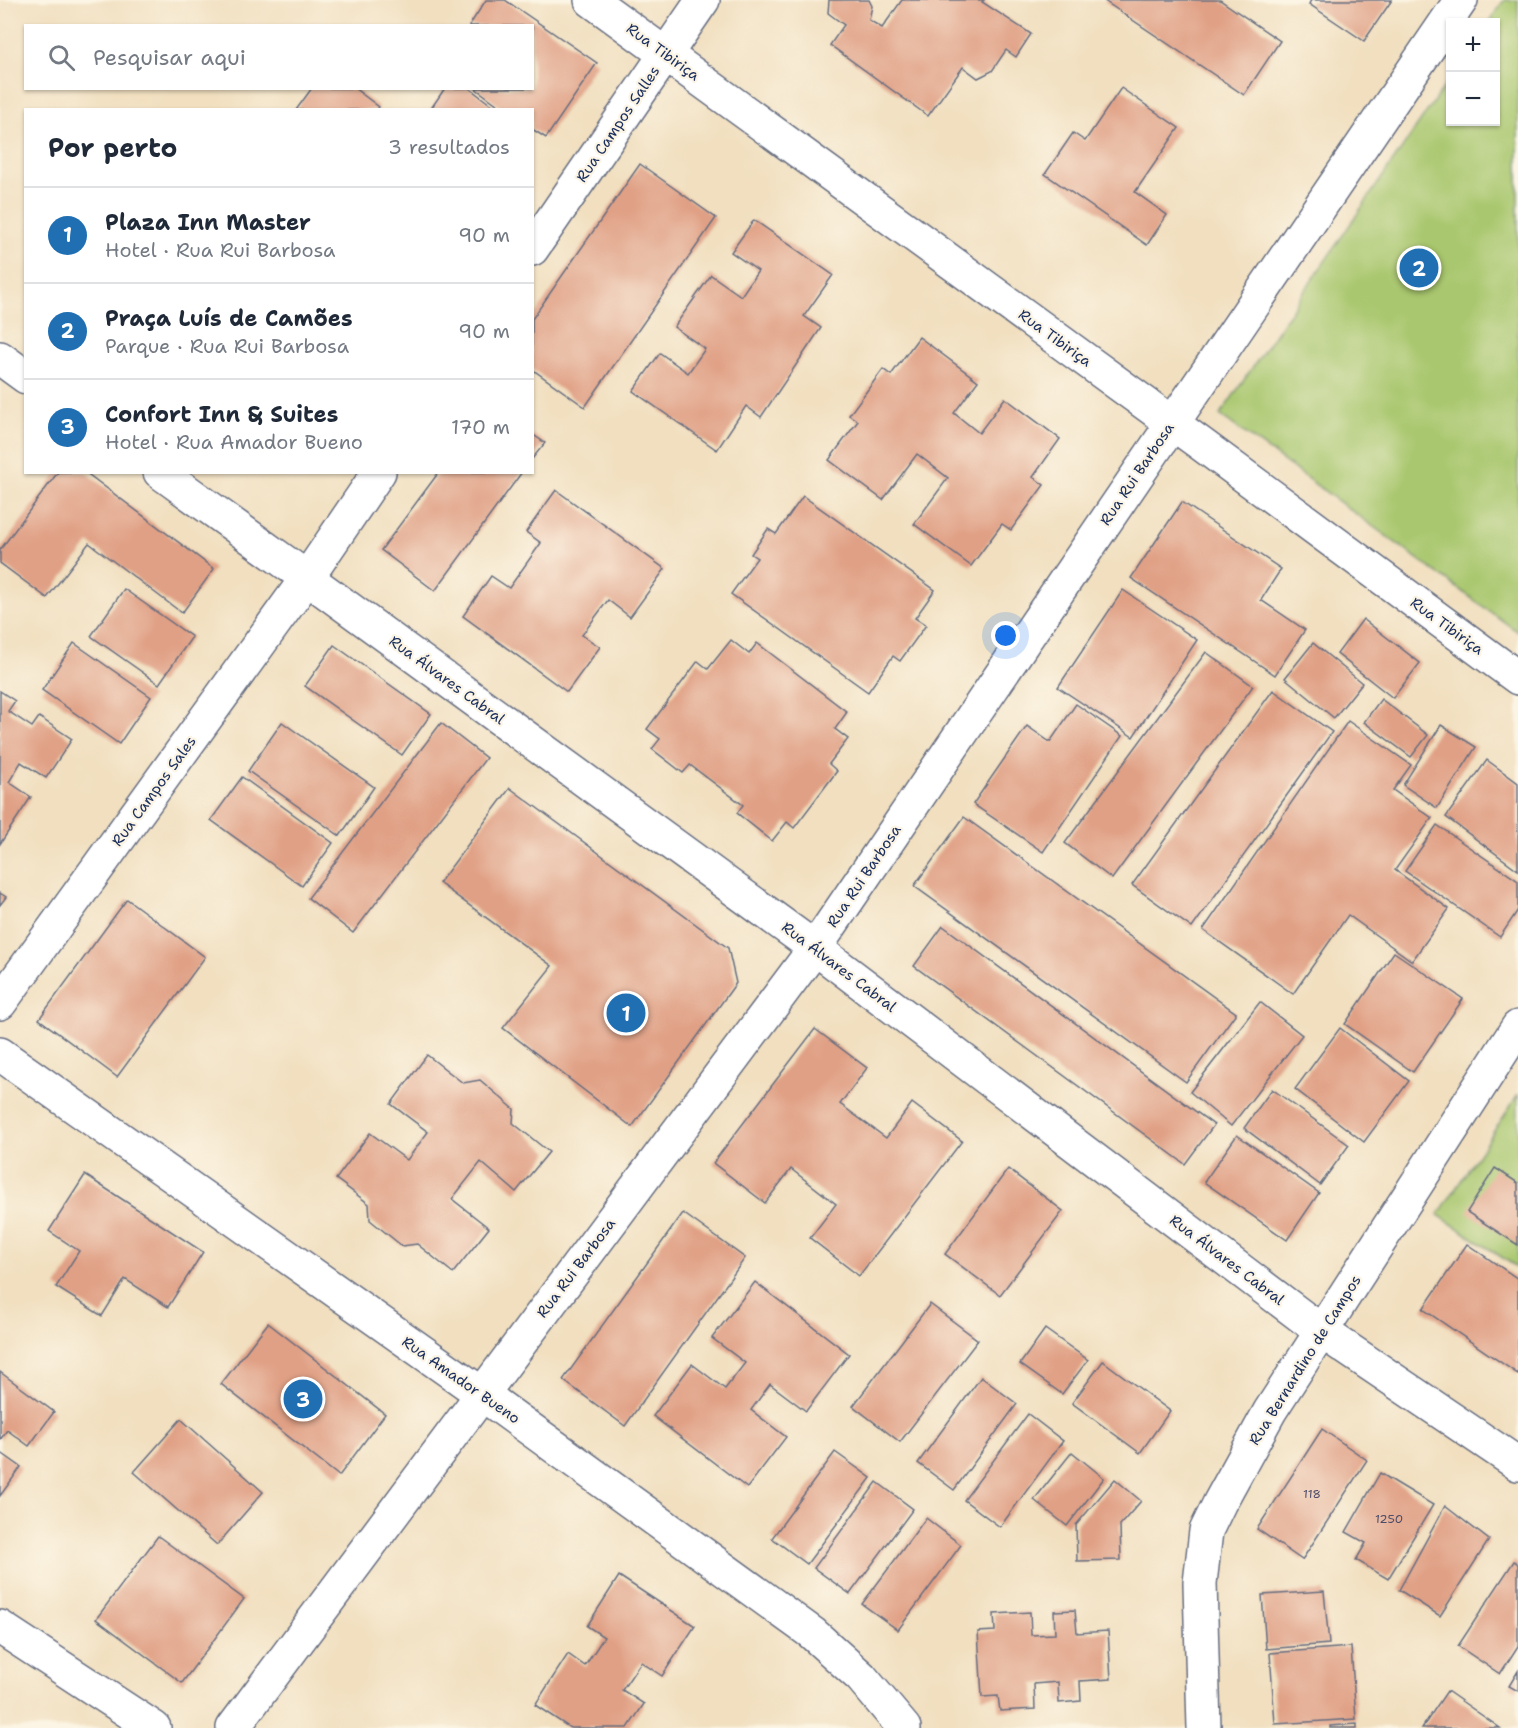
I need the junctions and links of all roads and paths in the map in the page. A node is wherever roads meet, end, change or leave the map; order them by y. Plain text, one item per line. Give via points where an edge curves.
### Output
1 (591, 0) edge
2 (703, 0) edge
3 (1461, 0) edge
4 (666, 54) junction
5 (534, 246) edge
6 (0, 358) edge
7 (24, 375) edge
8 (1172, 423) junction
9 (163, 474) edge
10 (378, 474) edge
11 (307, 578) junction
12 (1518, 678) edge
13 (815, 948) junction
14 (0, 1004) edge
15 (1518, 1026) edge
16 (0, 1054) edge
17 (1321, 1331) junction
18 (482, 1394) junction
19 (1518, 1464) edge
20 (0, 1628) edge
21 (153, 1728) edge
22 (233, 1728) edge
23 (904, 1728) edge
24 (1204, 1728) edge

1 - 4 street, Rua Tibiriça
2 - 4 street, Rua Campos Salles
3 - 8 street, Rua Rui Barbosa
4 - 5 street, Rua Campos Salles
4 - 8 street, Rua Tibiriça
6 - 7 street
8 - 12 street, Rua Tibiriça
8 - 13 street, Rua Rui Barbosa
9 - 11 street, Rua Álvares Cabral
10 - 11 street
11 - 13 street, Rua Álvares Cabral
11 - 14 street, Rua Campos Sales
13 - 17 street, Rua Álvares Cabral
13 - 18 street, Rua Rui Barbosa
15 - 17 street, Rua Bernardino de Campos
16 - 18 street, Rua Amador Bueno
17 - 19 street, Rua Álvares Cabral
17 - 24 street, Rua Bernardino de Campos via 1270,1411 1206,1531 1200,1583
18 - 22 street, Rua Rui Barbosa
18 - 23 street, Rua Amador Bueno via 812,1633 861,1677
20 - 21 street

